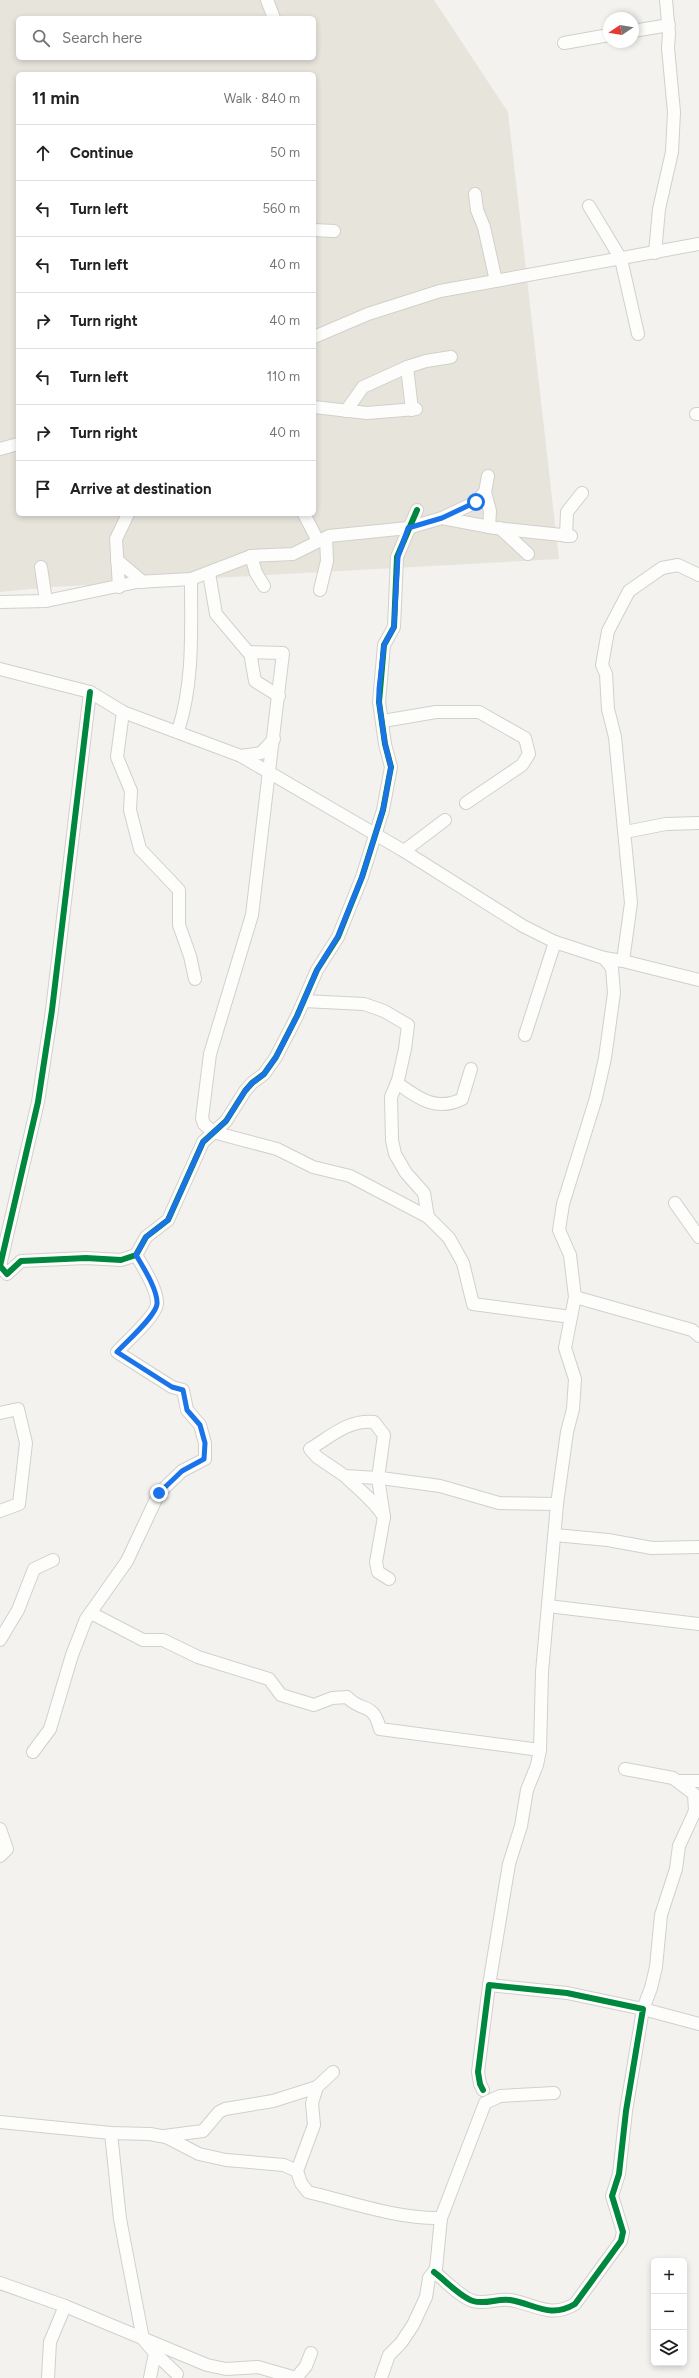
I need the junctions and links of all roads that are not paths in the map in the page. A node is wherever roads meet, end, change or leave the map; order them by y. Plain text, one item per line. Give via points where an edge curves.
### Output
1 (267, 0) edge
2 (666, 0) edge
3 (273, 16) edge
4 (669, 25) junction
5 (639, 30) edge
6 (603, 36) edge
7 (564, 43) dead end
8 (475, 194) dead end
9 (589, 206) dead end
10 (316, 230) edge
11 (334, 231) dead end
12 (699, 244) edge
13 (655, 254) junction
14 (621, 259) junction
15 (496, 281) junction
16 (638, 334) dead end
17 (316, 336) edge
18 (451, 357) dead end
19 (407, 367) junction
20 (316, 407) edge
21 (346, 411) junction
22 (16, 445) edge
23 (0, 449) edge
24 (488, 476) dead end
25 (485, 492) junction
26 (582, 493) dead end
27 (417, 510) dead end
28 (127, 516) edge
29 (305, 516) edge
30 (442, 518) junction
31 (408, 528) junction
32 (495, 528) junction
33 (322, 539) junction
34 (528, 554) dead end
35 (251, 556) junction
36 (118, 560) junction
37 (41, 566) dead end
38 (209, 573) junction
39 (699, 575) edge
40 (191, 579) junction
41 (143, 582) junction
42 (119, 586) junction
43 (264, 586) dead end
44 (320, 590) dead end
45 (46, 601) junction
46 (0, 602) edge
47 (250, 652) junction
48 (0, 669) edge
49 (90, 692) junction
50 (279, 696) junction
51 (123, 712) junction
52 (383, 721) junction
53 (178, 731) junction
54 (274, 739) junction
55 (241, 756) junction
56 (268, 771) junction
57 (466, 803) dead end
58 (445, 820) dead end
59 (699, 823) edge
60 (625, 832) junction
61 (374, 833) junction
62 (404, 851) junction
63 (555, 942) junction
64 (604, 958) junction
65 (623, 961) junction
66 (195, 979) dead end
67 (699, 980) edge
68 (304, 1001) junction
69 (525, 1035) dead end
70 (471, 1069) dead end
71 (396, 1083) junction
72 (213, 1132) junction
73 (675, 1203) dead end
74 (428, 1217) junction
75 (699, 1237) edge
76 (136, 1255) junction
77 (575, 1297) junction
78 (571, 1317) junction
79 (699, 1336) edge
80 (0, 1413) edge
81 (345, 1476) junction
82 (378, 1478) junction
83 (557, 1504) junction
84 (0, 1511) edge
85 (384, 1517) junction
86 (555, 1535) junction
87 (699, 1547) edge
88 (53, 1560) dead end
89 (389, 1579) dead end
90 (548, 1606) junction
91 (91, 1613) junction
92 (699, 1624) edge
93 (0, 1640) edge
94 (540, 1750) junction
95 (33, 1752) dead end
96 (624, 1769) dead end
97 (678, 1781) junction
98 (699, 1782) edge
99 (697, 1793) edge
100 (0, 1830) edge
101 (0, 1856) edge
102 (489, 1985) junction
103 (643, 2009) junction
104 (699, 2024) edge
105 (333, 2072) dead end
106 (317, 2087) junction
107 (483, 2090) junction
108 (554, 2093) dead end
109 (500, 2096) junction
110 (485, 2103) junction
111 (0, 2122) edge
112 (111, 2132) junction
113 (163, 2136) junction
114 (297, 2171) junction
115 (441, 2218) junction
116 (434, 2272) junction
117 (0, 2283) edge
118 (65, 2306) junction
119 (143, 2339) junction
120 (155, 2353) junction
121 (311, 2353) dead end
122 (177, 2374) dead end
123 (48, 2378) edge
124 (150, 2378) edge
125 (296, 2378) edge
126 (381, 2378) edge

1 - 3 street
2 - 4 street
4 - 5 street
4 - 13 street via 668,48 674,112 672,152 660,208
6 - 7 street
8 - 15 street
9 - 14 street
10 - 11 street
12 - 13 street
13 - 14 street
14 - 15 street
14 - 16 street
15 - 17 street via 440,291 368,314
18 - 19 street
19 - 21 street via 363,387
19 - 21 street via 414,409
20 - 21 street
22 - 23 street
24 - 25 street
25 - 30 street via 476,502
25 - 32 street
26 - 32 street via 567,512 568,536
27 - 31 street
28 - 36 street via 116,539
29 - 33 street
30 - 31 street
30 - 32 street
31 - 33 street via 342,534
31 - 52 street via 396,566 394,627 384,645 379,702
32 - 34 street
33 - 35 street via 293,554
33 - 44 street via 327,561
35 - 38 street
35 - 43 street via 256,573
36 - 41 street
36 - 42 street
37 - 45 street
38 - 40 street
38 - 47 street via 216,614
39 - 60 street via 678,565 662,568 629,591 608,631 602,665 606,674 608,709 615,737
40 - 41 street
40 - 53 street via 191,672
41 - 42 street
42 - 45 street
45 - 46 street
47 - 50 street via 255,681
47 - 50 street via 283,653
48 - 49 street
49 - 51 street
49 - 76 street via 52,1010 38,1102 0,1266 7,1274 21,1261 86,1258 121,1260
50 - 54 street
51 - 53 street
51 - 66 street via 117,757 131,791 130,810 140,849 179,890 179,925
52 - 57 street via 436,712 479,712 525,738 528,754 522,765
52 - 61 street via 391,767 383,810
53 - 55 street
54 - 55 street via 261,753
54 - 56 street
55 - 56 street
56 - 61 street
56 - 72 street via 252,915 206,1072 202,1118 204,1124
58 - 62 street
59 - 60 street via 666,824
60 - 65 street via 631,903
61 - 62 street
61 - 68 street via 351,905
62 - 63 street via 523,926
63 - 64 street
63 - 69 street
64 - 65 street
64 - 77 street via 612,968 614,993 605,1058 596,1098 563,1204 559,1230 570,1255
65 - 67 street
68 - 71 street via 364,1004 384,1011 408,1025 405,1050
68 - 72 street via 279,1052 264,1074 252,1083 226,1121
70 - 71 street via 462,1099 451,1105 434,1104 415,1096
71 - 74 street via 391,1097 390,1112 393,1147 406,1173 424,1193
72 - 74 street via 277,1150 313,1167 350,1176
72 - 76 street via 203,1142 168,1220 146,1237
73 - 75 street
74 - 78 street via 449,1238 463,1263 473,1304
76 - 91 street via 151,1282 157,1304 152,1315 117,1352 172,1387 183,1390 187,1410 200,1425 205,1443 204,1459 182,1471 159,1493 126,1561
77 - 78 street
77 - 79 street via 692,1330
78 - 83 street via 565,1348 575,1379 574,1401
80 - 84 street via 18,1409 26,1443 19,1504
81 - 82 street
81 - 82 street via 310,1450 344,1427 361,1421 374,1422 384,1435
81 - 85 street via 376,1503
82 - 83 street via 440,1486 499,1503
82 - 85 street
83 - 86 street
85 - 89 street via 376,1562 378,1572
86 - 87 street via 608,1540 652,1548
86 - 90 street
88 - 93 street via 34,1569 18,1610
90 - 92 street
90 - 94 street via 542,1672
91 - 94 street via 143,1640 163,1640 198,1657 269,1679 280,1695 314,1705 332,1698 347,1697 376,1715 380,1730
91 - 95 street via 72,1655 50,1729
94 - 102 street via 527,1790 521,1826 509,1864
96 - 97 street
97 - 98 street
97 - 99 street via 694,1794
99 - 103 street via 695,1811 679,1846 676,1869 661,1915 656,1967
100 - 101 street via 7,1849
102 - 103 street via 567,1993
102 - 107 street via 478,2072
103 - 104 street
103 - 116 street via 626,2111 619,2174 612,2196 623,2232 620,2241 575,2304 564,2310 541,2310 509,2300 473,2302
105 - 106 street
106 - 113 street via 273,2101 224,2109 203,2131
106 - 114 street via 312,2103 314,2125
107 - 109 street
107 - 110 street
108 - 109 street
109 - 110 street
110 - 115 street
111 - 112 street
112 - 113 street
112 - 119 street via 120,2218
113 - 114 street via 199,2154 226,2160 284,2166
114 - 115 street via 301,2183 308,2192 396,2214
115 - 116 street
116 - 126 street via 429,2278 426,2298 413,2325 389,2355
117 - 118 street
118 - 119 street
118 - 123 street via 50,2342
119 - 120 street
119 - 125 street via 226,2370 258,2367
120 - 122 street
120 - 124 street
121 - 125 street via 306,2366

